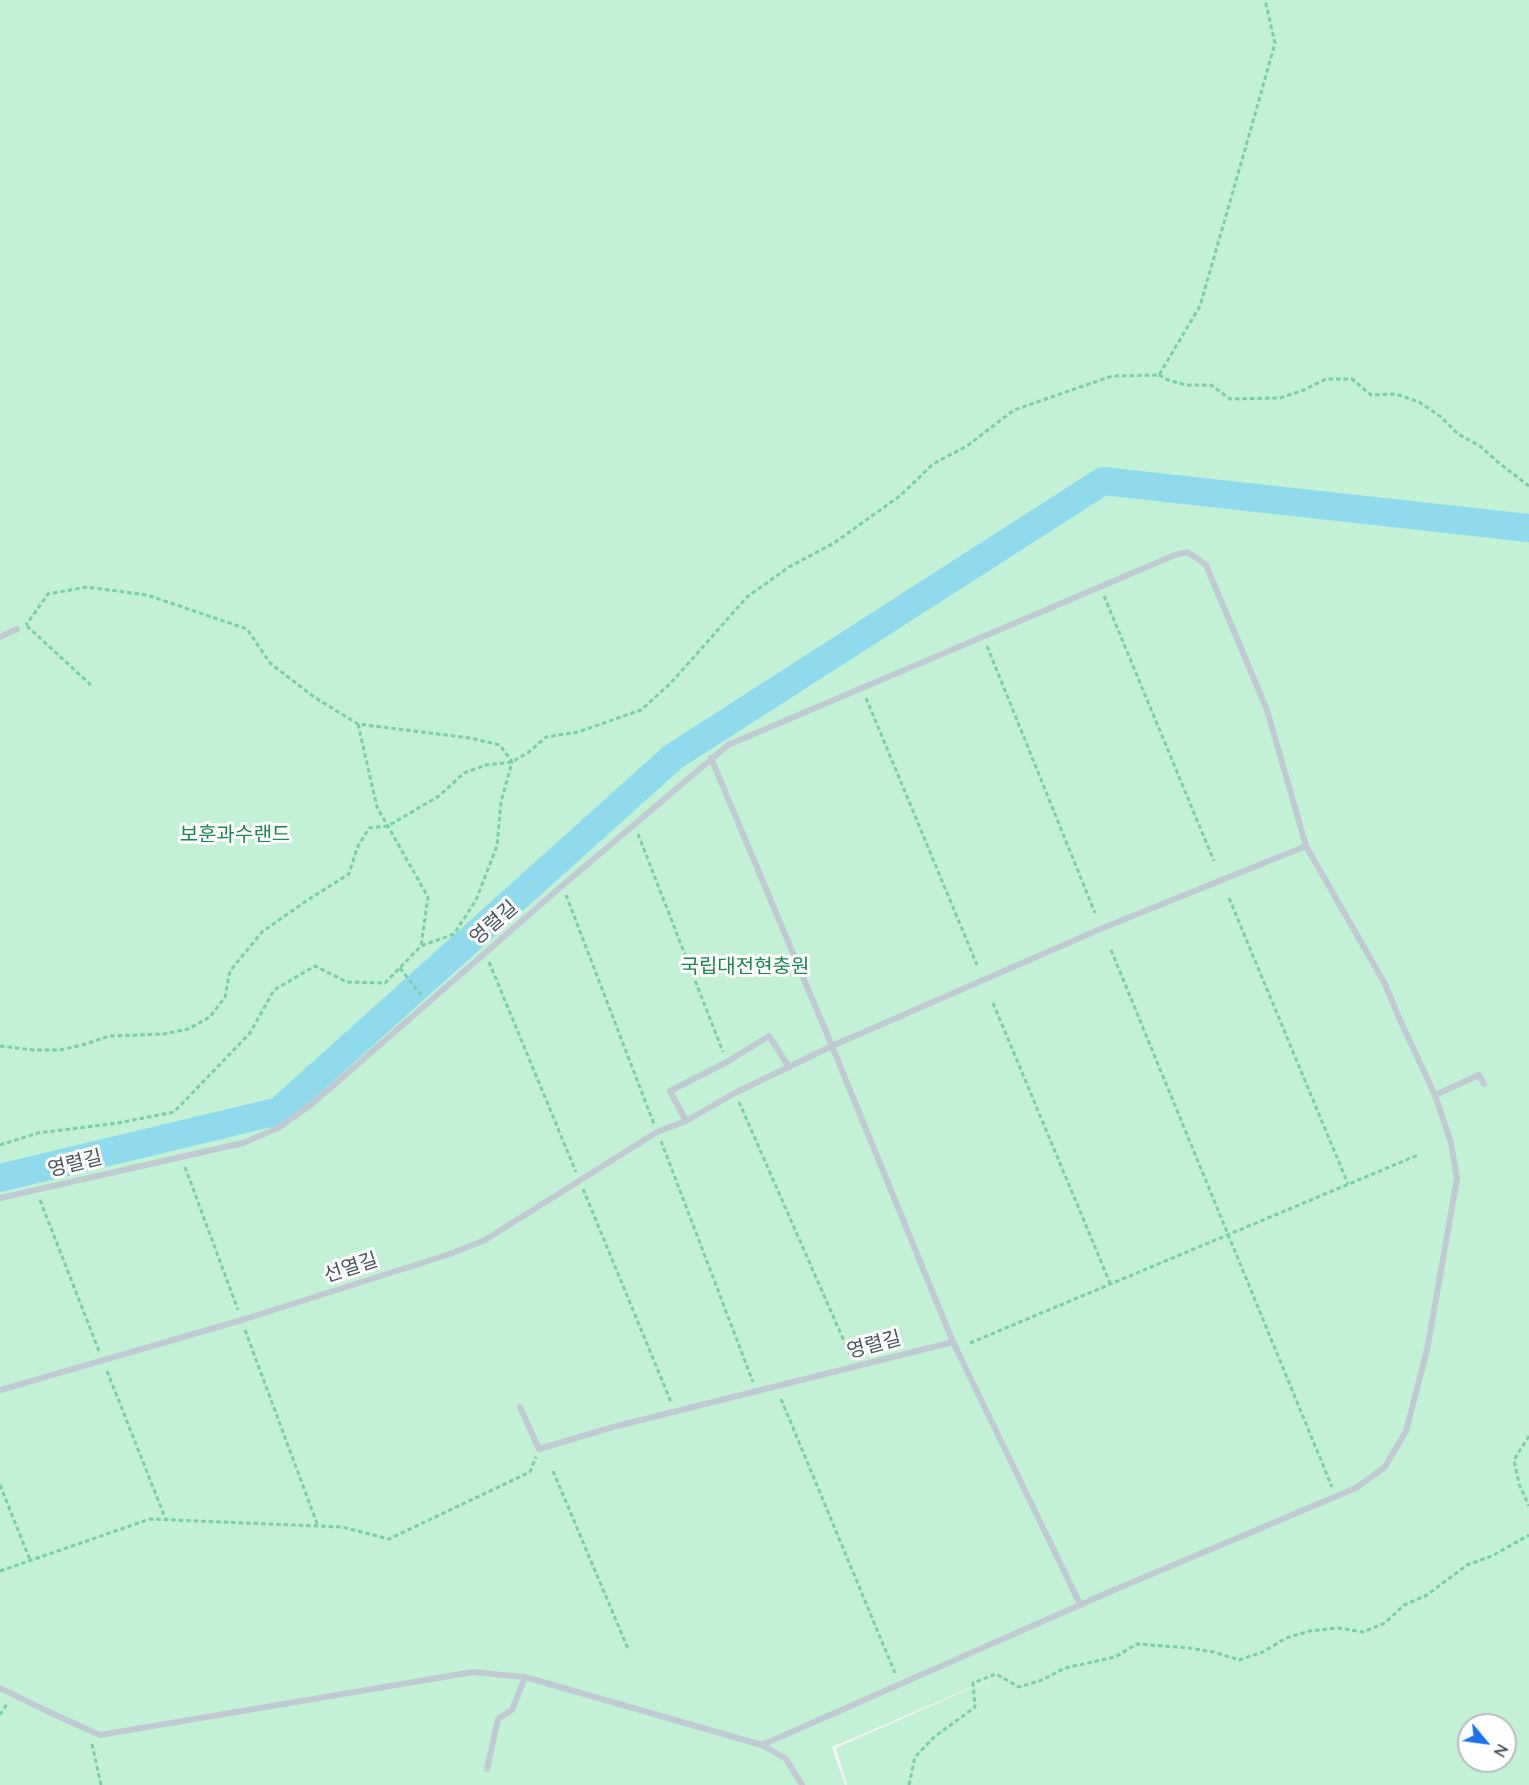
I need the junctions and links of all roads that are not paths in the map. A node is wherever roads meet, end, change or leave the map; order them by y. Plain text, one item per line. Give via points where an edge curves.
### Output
1 (17, 629) road end
2 (0, 637) edge
3 (711, 758) junction
4 (1306, 846) junction
5 (832, 1046) junction
6 (789, 1067) junction
7 (1485, 1084) dead end
8 (1435, 1095) junction
9 (686, 1120) junction
10 (0, 1198) edge
11 (953, 1342) junction
12 (0, 1390) edge
13 (520, 1407) dead end
14 (1080, 1605) junction
15 (525, 1677) junction
16 (0, 1688) edge
17 (762, 1745) junction
18 (487, 1769) dead end
19 (802, 1785) edge

1 - 2 lane
3 - 4 lane, 영렬길 via 728,745 1186,552 1206,565 1267,710
3 - 5 lane
3 - 10 lane, 영렬길 via 312,1104 278,1128 243,1143
4 - 5 lane via 1098,930
4 - 8 lane via 1385,984
5 - 6 lane
5 - 11 lane
6 - 9 lane
6 - 9 lane via 769,1036 670,1091
7 - 8 lane via 1479,1075
8 - 14 lane via 1451,1143 1457,1179 1427,1350 1406,1431 1385,1467 1356,1488
9 - 12 lane, 선열길 via 657,1132 485,1240 450,1254 242,1320
11 - 13 lane, 영렬길 via 539,1449
11 - 14 lane
14 - 17 lane
15 - 16 lane via 473,1672 100,1735
15 - 17 lane
15 - 18 lane via 512,1710 498,1719
17 - 19 lane via 786,1759

